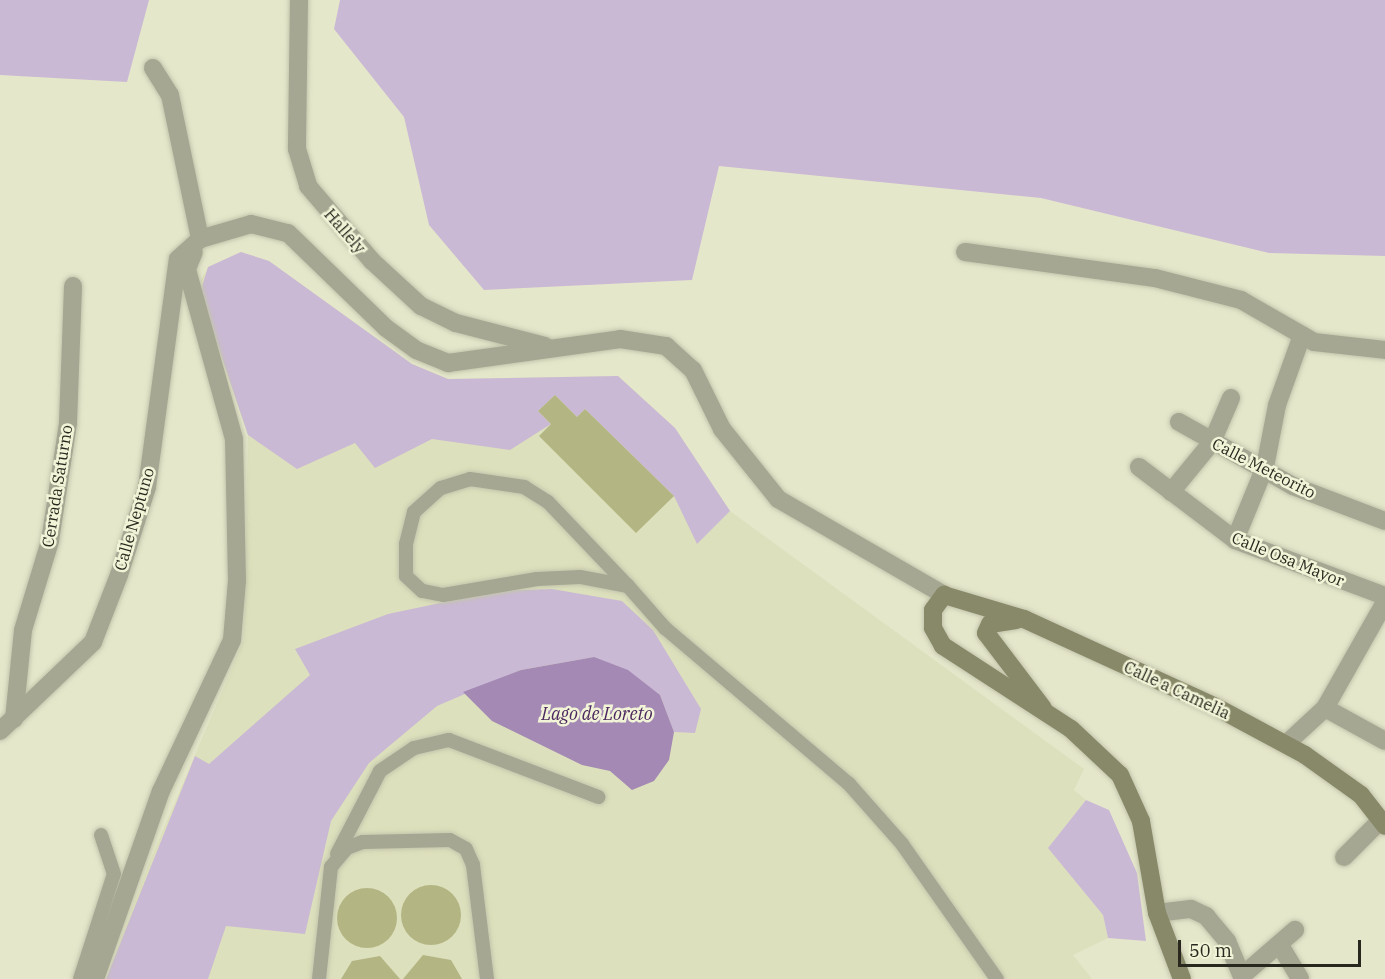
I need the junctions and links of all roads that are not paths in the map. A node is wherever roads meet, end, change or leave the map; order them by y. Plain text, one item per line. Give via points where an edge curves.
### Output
1 (299, 0) edge
2 (153, 68) dead end
3 (200, 239) junction
4 (965, 252) dead end
5 (73, 286) dead end
6 (1302, 335) junction
7 (552, 347) junction
8 (1385, 350) edge
9 (1232, 398) dead end
10 (1179, 422) dead end
11 (1212, 442) junction
12 (1139, 466) dead end
13 (1265, 467) junction
14 (1171, 492) junction
15 (1385, 521) edge
16 (1234, 540) junction
17 (628, 586) junction
18 (944, 595) junction
19 (1385, 597) edge
20 (1385, 602) edge
21 (1024, 619) junction
22 (1325, 708) junction
23 (1045, 712) junction
24 (7, 725) edge
25 (1385, 741) edge
26 (1286, 744) junction
27 (598, 796) dead end
28 (1383, 823) edge
29 (101, 836) dead end
30 (1344, 857) dead end
31 (331, 867) junction
32 (1157, 912) junction
33 (1295, 930) dead end
34 (1281, 947) junction
35 (1243, 977) edge
36 (80, 979) edge
37 (95, 979) edge
38 (319, 979) edge
39 (487, 979) edge
40 (997, 979) edge
41 (1182, 979) edge
42 (1300, 979) edge

1 - 7 street, Hallely via 297,149 308,186 372,261 421,306 456,323
2 - 3 street via 170,95
3 - 7 street via 250,224 288,233 386,328 416,350 448,363
3 - 24 street, Calle Neptuno via 178,259 147,487 93,642
3 - 37 street via 187,269 234,439 237,581 232,640 161,791
4 - 6 street via 1155,278 1241,300
5 - 24 street, Cerrada Saturno via 68,423 50,541 23,630
6 - 8 street via 1336,349
6 - 13 street via 1277,405
7 - 18 street via 620,339 666,346 693,370 722,429 778,499
9 - 11 street
10 - 11 street, Calle Meteorito
11 - 13 street, Calle Meteorito
11 - 14 street
12 - 14 street, Calle Osa Mayor
13 - 15 street, Calle Meteorito via 1293,486
13 - 16 street
14 - 16 street, Calle Osa Mayor
16 - 19 street, Calle Osa Mayor
17 - 17 lane via 548,502 524,487 470,479 441,488 414,512 406,544 406,576 422,591 444,596 537,579 580,577
17 - 40 lane via 665,628 849,784 902,844
18 - 21 main road, Calle a Camelia
18 - 23 main road via 933,610 933,628 943,646
20 - 22 street
21 - 23 main road via 999,620 986,633
21 - 26 main road, Calle a Camelia
22 - 25 street
22 - 26 street
23 - 32 main road via 1120,775 1141,821
26 - 28 main road, Calle a Camelia via 1361,795
27 - 31 lane via 449,740 414,748 380,771
28 - 30 street
29 - 36 lane via 114,874
31 - 38 lane
31 - 39 lane via 347,848 363,842 450,840 466,849
32 - 35 street via 1191,909 1206,916 1227,941
32 - 41 main road
33 - 34 street
34 - 35 street
34 - 42 street

